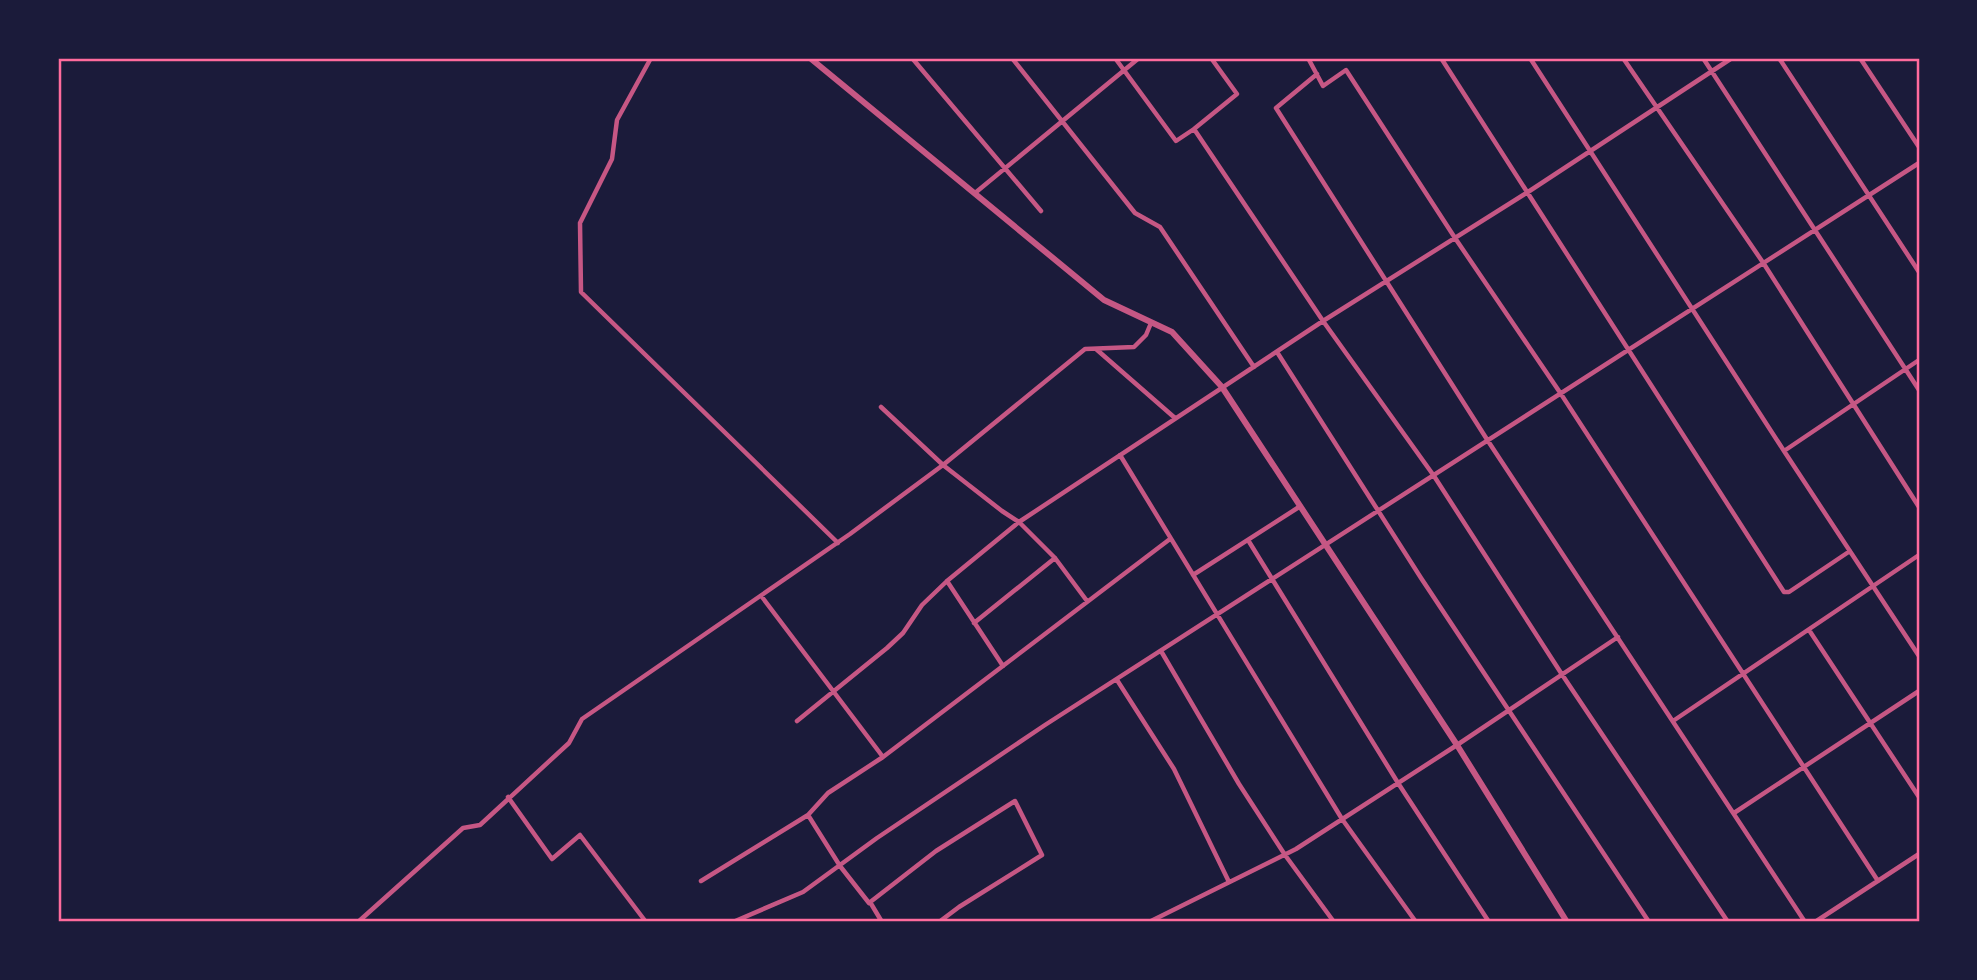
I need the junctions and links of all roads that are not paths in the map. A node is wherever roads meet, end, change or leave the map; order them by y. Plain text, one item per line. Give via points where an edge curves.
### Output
1 (651, 58) edge
2 (912, 58) edge
3 (1012, 58) edge
4 (1115, 58) edge
5 (1139, 58) edge
6 (1211, 58) edge
7 (1308, 58) edge
8 (1441, 58) edge
9 (1530, 58) edge
10 (1623, 58) edge
11 (1703, 58) edge
12 (1732, 58) edge
13 (1779, 58) edge
14 (1860, 58) edge
15 (815, 59) edge
16 (1124, 70) junction
17 (1711, 71) junction
18 (1317, 74) junction
19 (1657, 108) junction
20 (1063, 120) junction
21 (1194, 129) junction
22 (1919, 147) edge
23 (1591, 151) junction
24 (1919, 163) edge
25 (1005, 168) junction
26 (1528, 192) junction
27 (975, 193) junction
28 (1870, 195) junction
29 (1041, 211) dead end
30 (1816, 231) junction
31 (1455, 238) junction
32 (1764, 264) junction
33 (1919, 272) edge
34 (1385, 281) junction
35 (1694, 309) junction
36 (1323, 321) junction
37 (1152, 323) junction
38 (1096, 349) junction
39 (1630, 351) junction
40 (1277, 352) junction
41 (1919, 360) edge
42 (1254, 367) junction
43 (1905, 368) junction
44 (1222, 387) junction
45 (1919, 390) edge
46 (1561, 394) junction
47 (1853, 405) junction
48 (881, 407) dead end
49 (1175, 418) junction
50 (1488, 441) junction
51 (1784, 451) junction
52 (1120, 455) junction
53 (943, 465) junction
54 (1434, 476) junction
55 (1299, 507) junction
56 (1919, 507) edge
57 (1379, 511) junction
58 (1019, 522) junction
59 (1170, 539) junction
60 (1248, 540) junction
61 (838, 543) junction
62 (1324, 546) junction
63 (1850, 551) junction
64 (1919, 555) edge
65 (1055, 558) junction
66 (1193, 575) junction
67 (1271, 580) junction
68 (947, 581) junction
69 (1874, 586) junction
70 (762, 597) junction
71 (1087, 601) junction
72 (1217, 616) junction
73 (974, 623) junction
74 (1810, 630) junction
75 (1618, 637) junction
76 (1161, 652) junction
77 (1919, 656) edge
78 (1003, 666) junction
79 (1561, 673) junction
80 (1742, 674) junction
81 (1117, 680) junction
82 (834, 691) junction
83 (1919, 691) edge
84 (1507, 710) junction
85 (797, 721) dead end
86 (1673, 721) junction
87 (1872, 723) junction
88 (1457, 745) junction
89 (883, 757) junction
90 (1802, 769) junction
91 (1398, 783) junction
92 (508, 797) junction
93 (1919, 797) edge
94 (1734, 813) junction
95 (808, 815) junction
96 (1342, 819) junction
97 (1919, 854) edge
98 (1285, 855) junction
99 (839, 866) junction
100 (701, 881) dead end
101 (1878, 881) junction
102 (1229, 882) junction
103 (870, 902) junction
104 (358, 922) edge
105 (646, 922) edge
106 (733, 922) edge
107 (882, 922) edge
108 (939, 922) edge
109 (1149, 922) edge
110 (1334, 922) edge
111 (1416, 922) edge
112 (1489, 922) edge
113 (1567, 922) edge
114 (1649, 922) edge
115 (1728, 922) edge
116 (1805, 922) edge
117 (1815, 922) edge

1 - 61 street via 617,120 612,159 580,223 581,292
2 - 25 street
3 - 20 street
4 - 16 street
5 - 16 street
6 - 21 street via 1237,94
7 - 18 street
8 - 26 street
9 - 23 street
10 - 19 street
11 - 17 street
12 - 17 street
13 - 28 street
14 - 22 street
15 - 27 street
16 - 20 street
16 - 21 street via 1176,141
17 - 19 street
17 - 30 street
18 - 31 street via 1323,86 1346,71
18 - 34 street via 1276,108
19 - 23 street
19 - 32 street
20 - 25 street
20 - 42 street via 1135,213 1160,227
21 - 36 street
23 - 26 street
23 - 35 street
24 - 28 street
25 - 27 street
25 - 29 street
26 - 31 street
26 - 39 street
27 - 37 street via 1104,300
28 - 30 street
28 - 33 street
30 - 32 street
30 - 43 street
31 - 34 street
31 - 46 street
32 - 35 street
32 - 47 street
34 - 36 street
34 - 50 street
35 - 39 street
35 - 51 street
36 - 40 street
36 - 54 street
37 - 38 street via 1134,347
37 - 44 street via 1172,332
38 - 49 street
38 - 53 street via 1085,349
39 - 46 street
39 - 63 street via 1784,592
40 - 42 street
40 - 57 street
41 - 43 street
42 - 44 street
43 - 45 street
43 - 47 street
44 - 49 street
44 - 55 street
46 - 50 street
46 - 80 street
47 - 51 street
47 - 56 street
48 - 53 street
49 - 52 street
50 - 54 street
50 - 75 street
51 - 63 street
52 - 58 street
52 - 59 street
53 - 58 street
53 - 61 street
54 - 57 street
54 - 79 street
55 - 60 street
55 - 62 street
57 - 62 street
57 - 84 street
58 - 65 street
58 - 68 street
59 - 66 street
59 - 71 street
60 - 66 street
60 - 67 street
61 - 70 street
62 - 67 street
62 - 88 street
63 - 69 street
64 - 69 street
65 - 71 street
65 - 73 street
66 - 72 street
67 - 72 street
67 - 91 street
68 - 73 street
68 - 82 street via 903,633
69 - 74 street
69 - 77 street
70 - 82 street
70 - 92 street via 582,719 569,743
71 - 78 street
72 - 76 street
72 - 96 street
73 - 78 street
74 - 80 street
74 - 87 street
75 - 79 street
75 - 86 street
76 - 81 street
76 - 98 street
78 - 89 street
79 - 84 street
79 - 115 street
80 - 86 street
80 - 90 street
81 - 99 street
81 - 102 street via 1174,769
82 - 85 street
82 - 89 street
83 - 87 street
84 - 88 street
84 - 114 street
86 - 94 street
87 - 90 street
87 - 93 street
88 - 91 street
88 - 113 street
89 - 95 street via 828,793
90 - 94 street
90 - 101 street
91 - 96 street
91 - 112 street
92 - 104 street via 480,825 463,828
92 - 105 street via 552,859 580,835
94 - 116 street
95 - 99 street
95 - 100 street
96 - 98 street
96 - 111 street
97 - 101 street
98 - 102 street
98 - 110 street
99 - 103 street
99 - 106 street via 803,892
101 - 117 street
102 - 109 street
103 - 107 street
103 - 108 street via 936,851 1015,801 1042,855

